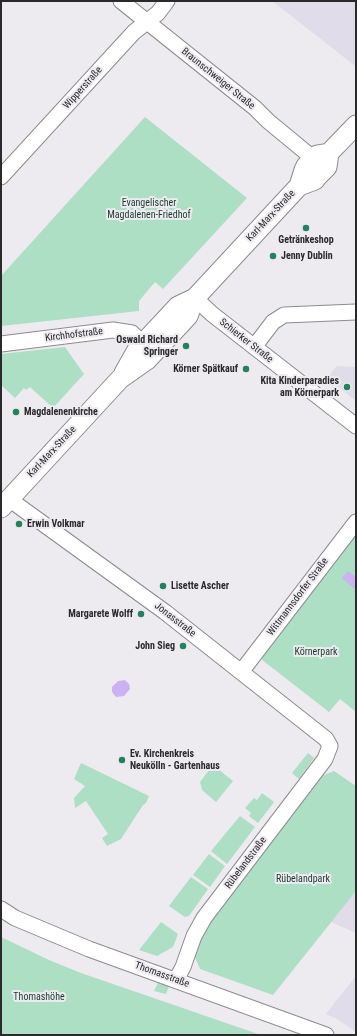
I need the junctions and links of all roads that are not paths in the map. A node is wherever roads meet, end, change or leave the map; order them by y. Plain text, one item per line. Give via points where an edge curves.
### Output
1 (121, 1) edge
2 (167, 1) edge
3 (146, 22) junction
4 (356, 124) edge
5 (322, 156) junction
6 (1, 177) edge
7 (195, 298) junction
8 (356, 312) edge
9 (1, 344) edge
10 (143, 344) junction
11 (254, 346) junction
12 (120, 379) junction
13 (356, 426) edge
14 (5, 503) edge
15 (356, 522) edge
16 (241, 672) junction
17 (329, 752) joint
18 (1, 909) edge
19 (176, 980) junction
20 (326, 1035) edge

1 - 3 street, Braunschweiger Straße
2 - 3 street, Wipperstraße
3 - 5 street, Braunschweiger Straße via 268,121
3 - 6 street, Wipperstraße
4 - 5 main road, Karl-Marx-Straße
5 - 7 main road, Karl-Marx-Straße via 304,170 299,186
7 - 10 main road, Karl-Marx-Straße via 178,306
7 - 11 street, Schierker Straße
7 - 12 main road, Karl-Marx-Straße via 188,316 147,360
8 - 11 street via 284,314 273,322
9 - 10 street, Kirchhofstraße via 113,330 132,333
10 - 12 main road, Karl-Marx-Straße
11 - 13 street, Schierker Straße
12 - 14 main road, Karl-Marx-Straße
14 - 16 street, Jonasstraße via 163,610
15 - 16 street, Wittmannsdorfer Straße
16 - 17 street, Jonasstraße via 326,739 330,746
17 - 19 street, Rübelandstraße via 204,918
18 - 19 street, Thomasstraße via 47,932
19 - 20 street, Thomasstraße

